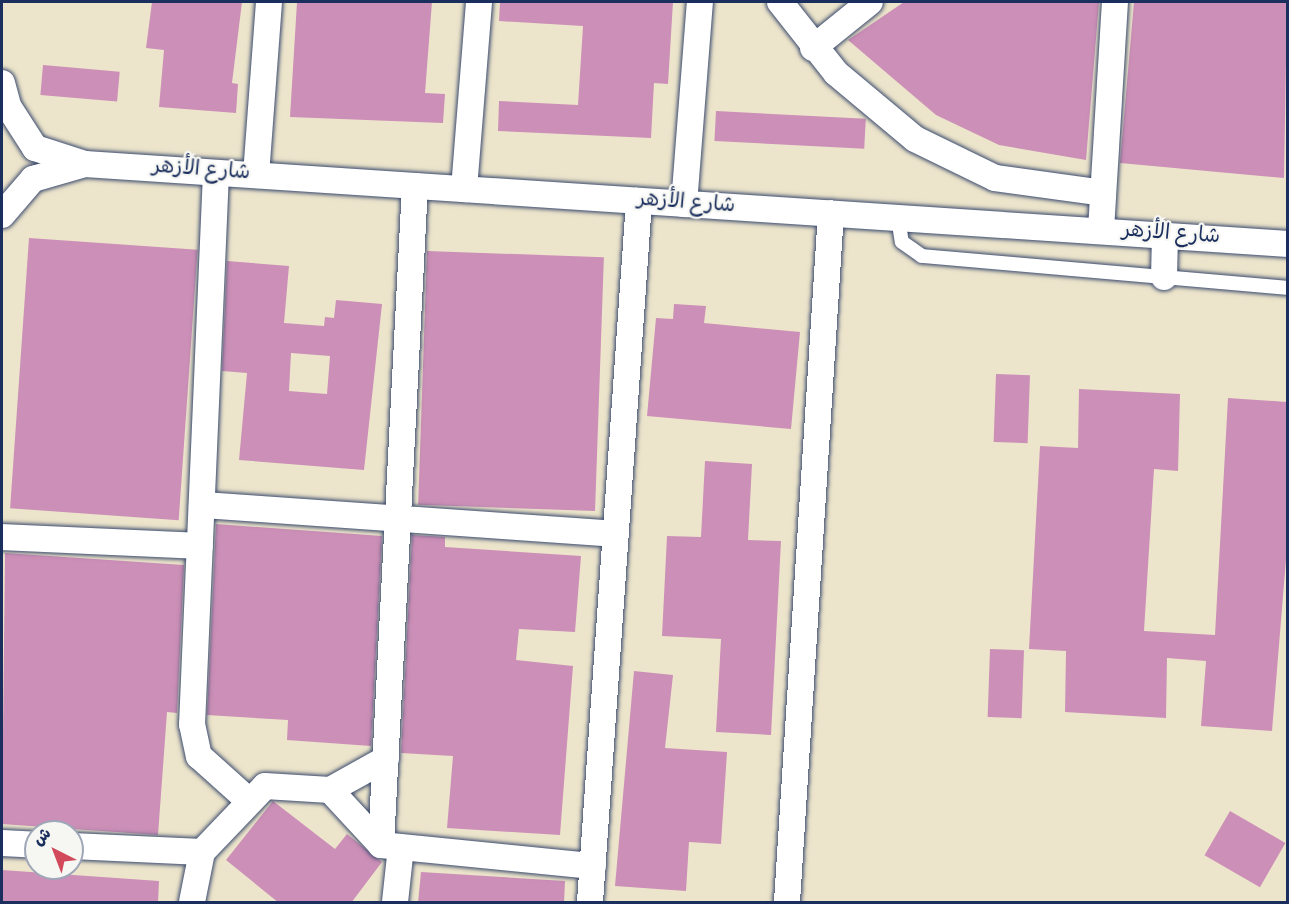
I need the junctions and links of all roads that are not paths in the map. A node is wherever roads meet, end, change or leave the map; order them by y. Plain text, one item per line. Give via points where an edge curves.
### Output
1 (268, 2) edge
2 (479, 2) edge
3 (700, 2) edge
4 (780, 2) edge
5 (870, 2) edge
6 (1115, 2) edge
7 (813, 48) junction
8 (2, 83) edge
9 (85, 164) junction
10 (216, 172) junction
11 (255, 175) junction
12 (415, 186) junction
13 (464, 189) junction
14 (1103, 193) junction
15 (639, 201) junction
16 (684, 204) junction
17 (831, 213) junction
18 (2, 215) edge
19 (898, 218) junction
20 (1101, 230) junction
21 (1165, 235) junction
22 (1287, 244) edge
23 (1164, 277) junction
24 (1287, 288) edge
25 (202, 505) junction
26 (399, 519) junction
27 (615, 534) junction
28 (2, 537) edge
29 (200, 546) junction
30 (386, 759) junction
31 (330, 790) junction
32 (247, 799) junction
33 (2, 843) edge
34 (24, 844) edge
35 (391, 846) junction
36 (84, 847) edge
37 (202, 852) junction
38 (592, 866) junction
39 (192, 903) edge
40 (395, 903) edge
41 (590, 903) edge
42 (787, 903) edge

1 - 11 street
2 - 13 street
3 - 16 street
4 - 7 street
5 - 7 street
6 - 14 street
7 - 14 street via 887,120 961,165 1013,182
8 - 9 street, شارع الأزهر via 8,106 34,148
9 - 10 street, شارع الأزهر
9 - 18 street, شارع الأزهر via 33,179
10 - 11 street, شارع الأزهر
10 - 25 street
11 - 12 street, شارع الأزهر
12 - 13 street, شارع الأزهر
12 - 26 street
13 - 15 street, شارع الأزهر
14 - 20 street
15 - 16 street, شارع الأزهر
15 - 27 street
16 - 17 street, شارع الأزهر
17 - 19 street, شارع الأزهر
17 - 42 street
19 - 20 street, شارع الأزهر
19 - 23 lane via 902,242 922,256
20 - 21 street, شارع الأزهر
21 - 22 street, شارع الأزهر
21 - 23 street
23 - 24 lane
25 - 26 street
25 - 29 street
26 - 27 street
26 - 30 street
27 - 38 street
28 - 29 street
29 - 32 street via 194,744
30 - 31 street
30 - 35 street
31 - 32 street via 265,786
31 - 35 street
32 - 37 street
33 - 34 street
35 - 38 street
35 - 40 street
36 - 37 street
37 - 39 street
38 - 41 street

